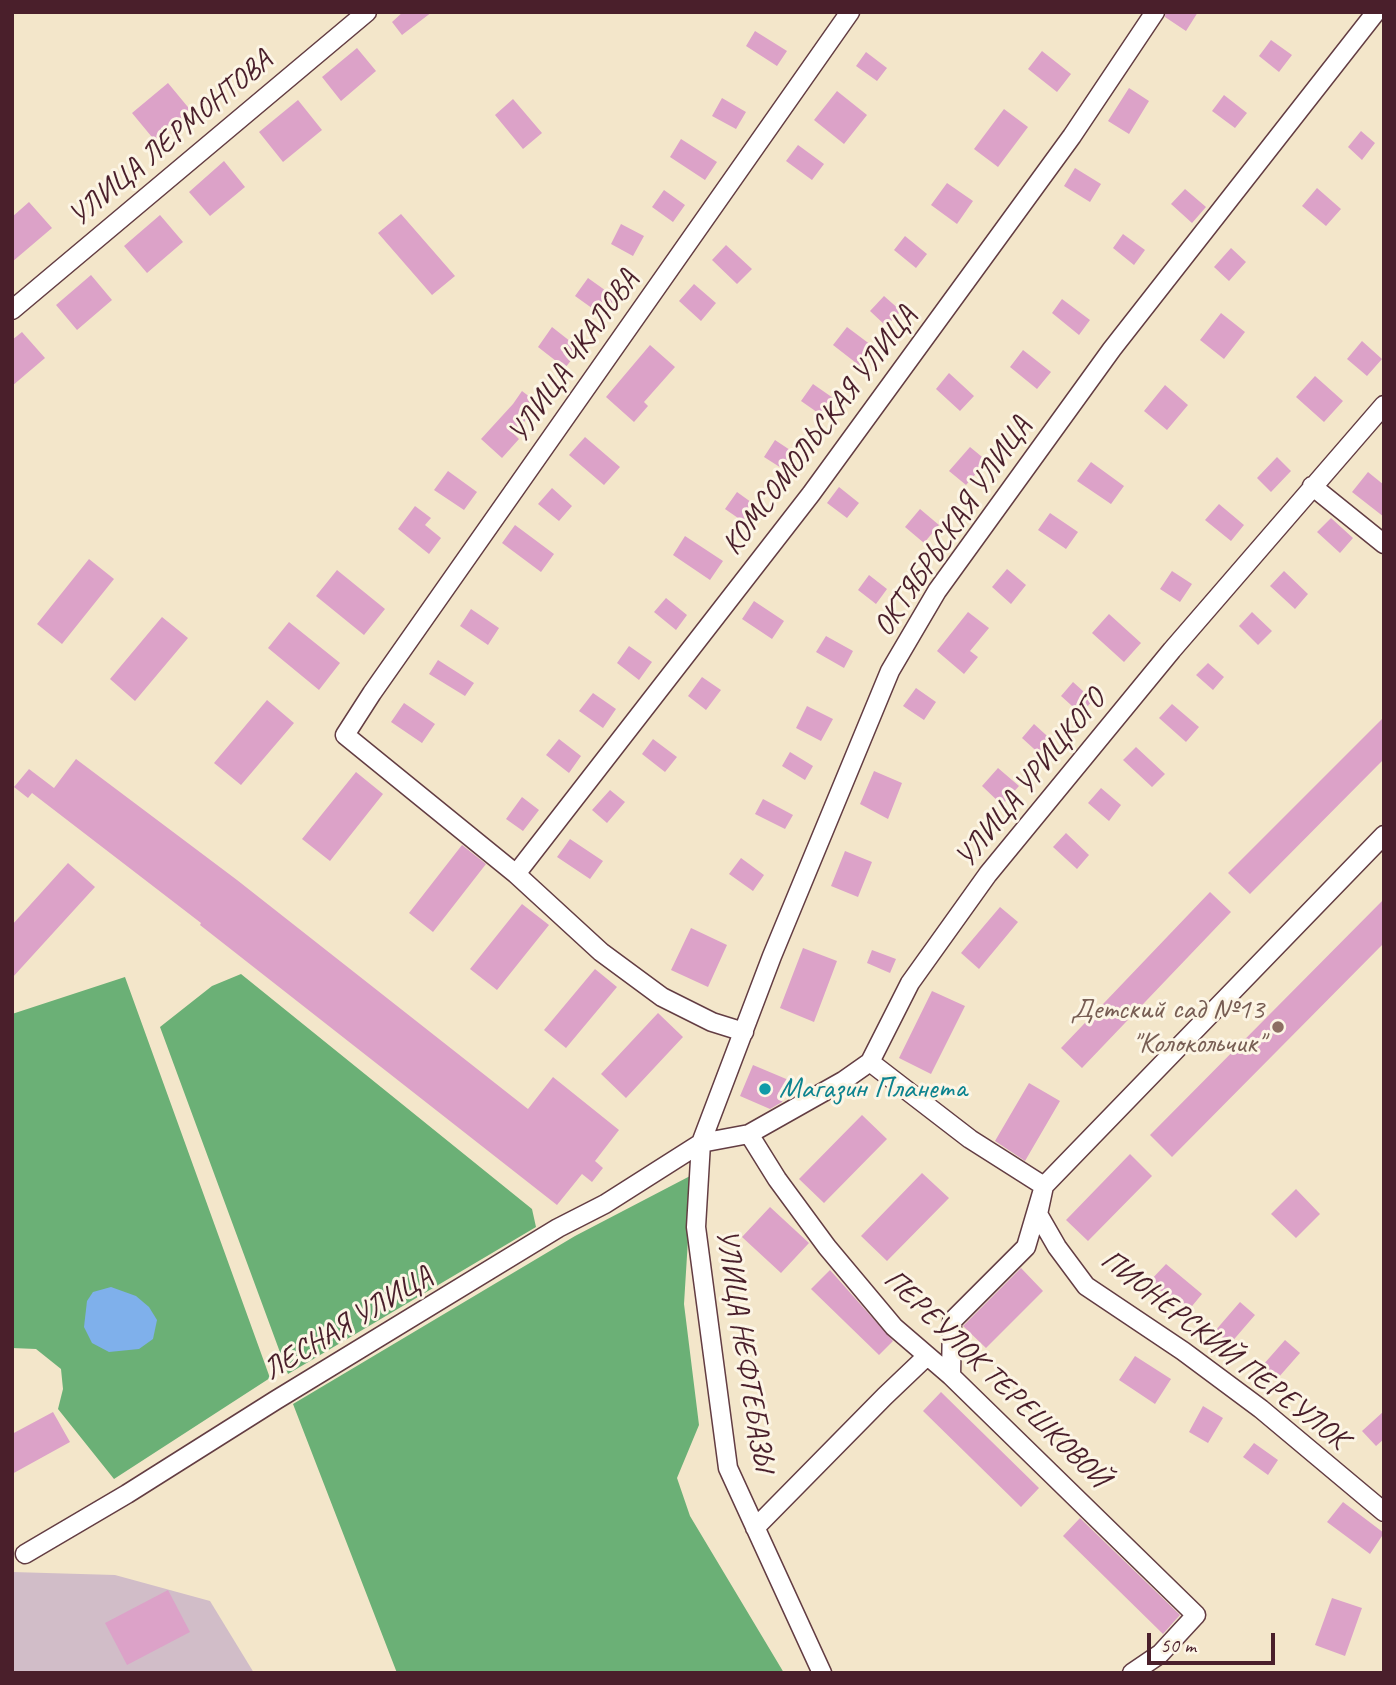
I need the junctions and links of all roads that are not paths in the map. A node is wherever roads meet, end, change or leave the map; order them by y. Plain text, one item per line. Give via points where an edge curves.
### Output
1 (367, 12) edge
2 (850, 12) edge
3 (1155, 12) edge
4 (1376, 12) edge
5 (12, 310) edge
6 (1384, 405) edge
7 (1312, 486) junction
8 (1384, 544) edge
9 (1384, 835) edge
10 (516, 874) junction
11 (744, 1032) junction
12 (870, 1062) junction
13 (749, 1134) junction
14 (701, 1143) junction
15 (1044, 1186) junction
16 (928, 1356) junction
17 (951, 1376) junction
18 (1384, 1512) edge
19 (755, 1528) junction
20 (25, 1554) dead end
21 (822, 1673) edge
22 (1132, 1673) edge

1 - 5 street, УЛИЦА ЛЕРМОНТОВА
2 - 10 street, УЛИЦА ЧКАЛОВА via 345,734
3 - 10 street, КОМСОМОЛЬСКАЯ УЛИЦА via 1072,136 811,494
4 - 11 street, ОКТЯБРЬСКАЯ УЛИЦА via 1112,349 937,591 890,671
6 - 7 street, УЛИЦА УРИЦКОГО
7 - 8 street
7 - 12 street, УЛИЦА УРИЦКОГО via 988,874 911,983
9 - 15 street
10 - 11 street via 601,952 662,997
11 - 14 street, ОКТЯБРЬСКАЯ УЛИЦА
12 - 13 street, УЛИЦА УРИЦКОГО
12 - 15 street via 970,1139
13 - 14 street, УЛИЦА УРИЦКОГО
13 - 16 street, ПЕРЕУЛОК ТЕРЕШКОВОЙ via 827,1247 894,1327
14 - 19 street, УЛИЦА НЕФТЕБАЗЫ via 696,1227 728,1468
14 - 20 street, ЛЕСНАЯ УЛИЦА
15 - 17 street via 1026,1247 953,1321
15 - 18 street, ПИОНЕРСКИЙ ПЕРЕУЛОК via 1038,1214 1086,1286 1261,1409
16 - 17 street, ПЕРЕУЛОК ТЕРЕШКОВОЙ
16 - 19 street
17 - 22 street, ПЕРЕУЛОК ТЕРЕШКОВОЙ via 1196,1615 1160,1654
19 - 21 street, УЛИЦА НЕФТЕБАЗЫ

